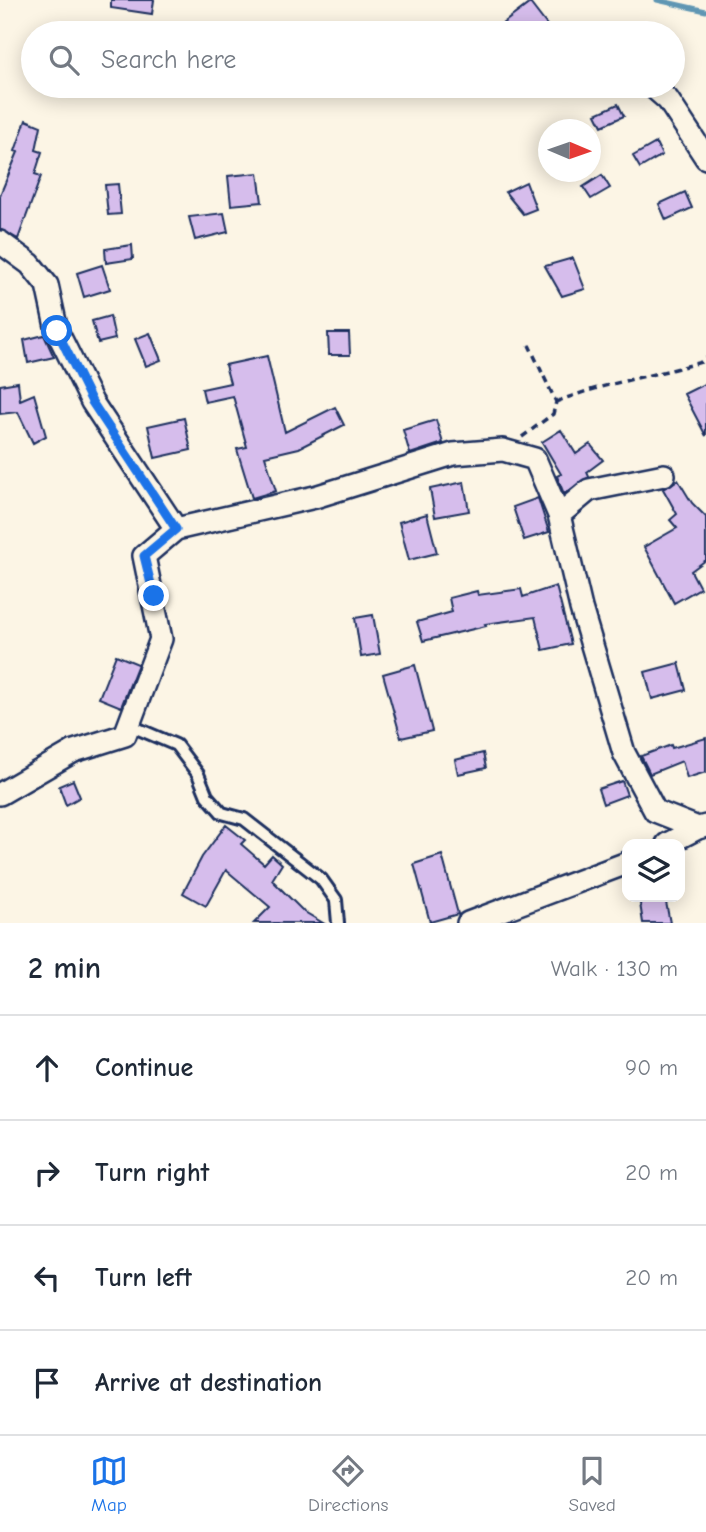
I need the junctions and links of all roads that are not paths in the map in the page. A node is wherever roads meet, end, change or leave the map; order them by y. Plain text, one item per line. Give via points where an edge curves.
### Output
1 (666, 98) edge
2 (706, 158) edge
3 (0, 242) edge
4 (664, 475) dead end
5 (559, 515) junction
6 (176, 529) junction
7 (129, 725) junction
8 (0, 794) edge
9 (702, 827) edge
10 (677, 839) edge
11 (622, 865) edge
12 (504, 916) edge
13 (338, 923) edge
14 (468, 923) edge

1 - 2 street
3 - 6 street via 30,264 47,285 57,331 92,402
4 - 5 street via 589,490
5 - 6 street via 535,459 503,450 453,454 314,497
5 - 9 street via 624,753 655,811
6 - 7 street via 144,556 162,639
7 - 8 street via 125,735 74,751
7 - 13 lane via 176,745 222,813 244,819 321,879 336,900
9 - 10 street
11 - 12 street
12 - 14 street

